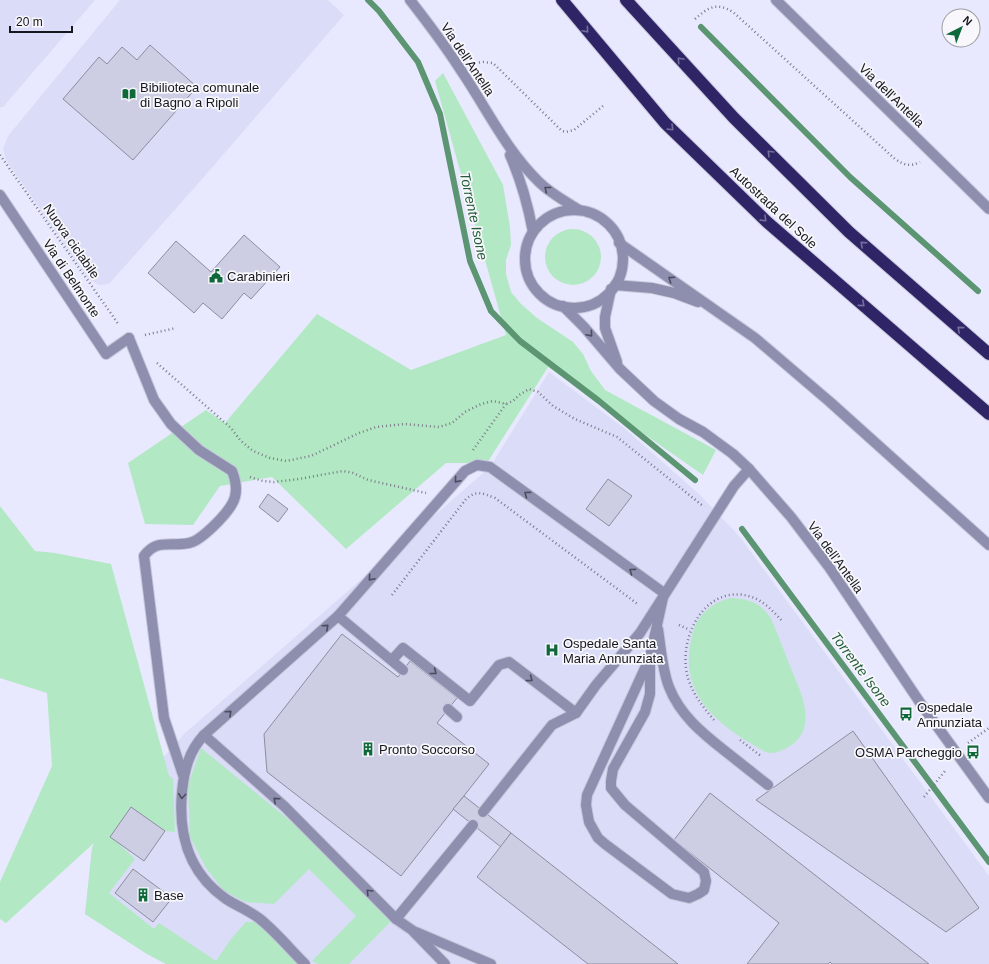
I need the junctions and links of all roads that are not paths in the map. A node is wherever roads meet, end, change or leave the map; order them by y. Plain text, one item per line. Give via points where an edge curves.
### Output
1 (410, 0) edge
2 (562, 0) edge
3 (626, 0) edge
4 (776, 0) edge
5 (501, 135) junction
6 (0, 195) edge
7 (989, 209) edge
8 (579, 210) junction
9 (533, 232) junction
10 (619, 243) junction
11 (613, 287) junction
12 (563, 306) junction
13 (715, 309) junction
14 (989, 354) edge
15 (620, 369) junction
16 (989, 414) edge
17 (749, 469) junction
18 (989, 545) edge
19 (664, 593) junction
20 (338, 616) junction
21 (657, 624) junction
22 (650, 657) junction
23 (392, 660) junction
24 (404, 670) dead end
25 (448, 709) dead end
26 (576, 713) junction
27 (457, 717) dead end
28 (204, 735) junction
29 (183, 775) junction
30 (768, 786) dead end
31 (989, 798) edge
32 (483, 812) dead end
33 (473, 825) dead end
34 (396, 919) junction
35 (412, 930) junction
36 (305, 964) edge
37 (445, 964) edge
38 (491, 964) edge

1 - 5 street, Via dell'Antella via 463,72
2 -> 16 highway, Autostrada del Sole via 666,123 767,222
14 -> 3 highway via 849,232 734,118
4 - 7 street, Via dell'Antella
8 -> 5 street, Via dell'Antella via 540,183
5 - 9 street, Via dell'Antella via 526,199
6 - 29 street, Via di Belmonte via 106,354 129,338 154,400 171,424 199,450 232,471 236,488 233,504 206,534 190,543 157,545 144,556 164,718
8 - 9 street, Via dell'Antella via 553,215 545,219
8 - 10 street, Via dell'Antella via 604,221
9 - 12 street, Via dell'Antella via 525,254 528,277 542,296
10 - 11 street, Via dell'Antella via 622,260 620,273
13 -> 10 street
11 - 12 street, Via dell'Antella via 590,305
11 - 13 street via 652,288 674,293
11 - 15 street, Via dell'Antella via 605,317 605,328
12 -> 15 street, Via dell'Antella
13 - 18 street via 756,338
15 - 17 street, Via dell'Antella via 654,401 703,432
17 - 19 street via 714,515
17 - 31 street, Via dell'Antella via 828,567 921,704
19 -> 20 street via 490,467 477,465 465,471
19 - 21 street
19 - 26 street via 640,633 596,684
20 - 23 street
28 -> 20 street
21 - 22 street
21 - 30 street via 669,687 680,708 704,734
22 - 22 street via 650,694 645,712 613,770 611,788 625,805 704,872 704,890 689,898 672,894 601,841 589,822 586,805 587,795
23 - 24 street
23 -> 26 street via 403,648 470,701 499,665 509,662
25 - 27 street
26 - 32 street via 552,725
28 - 29 street via 190,755
34 -> 28 street via 284,806
29 -> 36 street via 181,807 186,848 193,863 206,881 226,898 260,918
33 - 34 street
34 - 35 street
35 - 37 street
35 - 38 street

